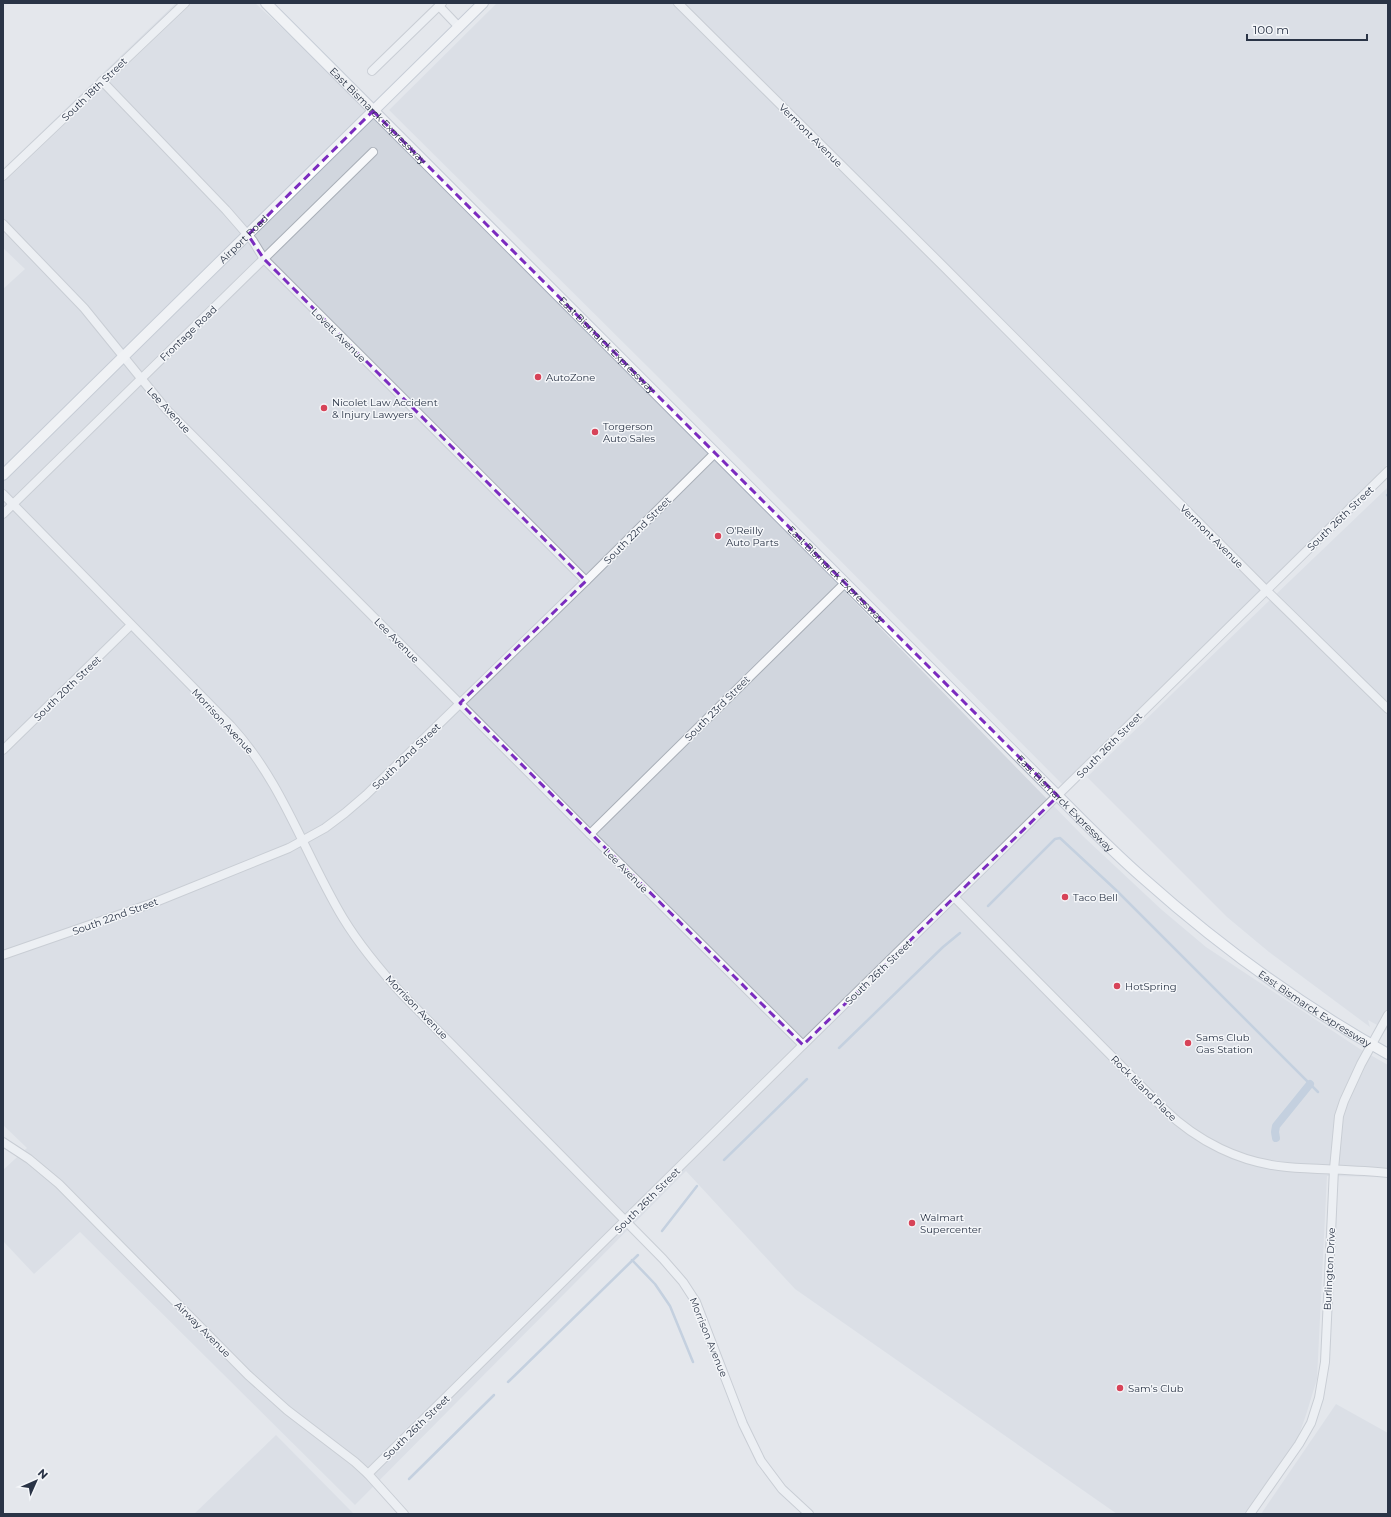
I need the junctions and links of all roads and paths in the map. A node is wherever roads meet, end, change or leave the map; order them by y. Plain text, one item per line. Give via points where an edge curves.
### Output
1 (185, 3) edge
2 (266, 3) edge
3 (483, 3) edge
4 (678, 3) edge
5 (440, 5) edge
6 (459, 27) junction
7 (372, 71) dead end
8 (102, 81) junction
9 (373, 111) junction
10 (373, 152) dead end
11 (3, 176) edge
12 (3, 224) edge
13 (248, 235) junction
14 (264, 259) junction
15 (124, 356) junction
16 (141, 379) junction
17 (715, 452) junction
18 (1388, 471) edge
19 (3, 475) edge
20 (3, 494) edge
21 (13, 504) junction
22 (3, 514) edge
23 (586, 581) junction
24 (845, 583) junction
25 (1266, 590) junction
26 (131, 625) junction
27 (460, 703) junction
28 (1388, 709) edge
29 (3, 750) edge
30 (1058, 796) junction
31 (590, 834) junction
32 (303, 841) junction
33 (955, 898) junction
34 (3, 955) edge
35 (1388, 1016) edge
36 (803, 1045) junction
37 (1371, 1045) junction
38 (1388, 1054) edge
39 (3, 1142) edge
40 (1334, 1169) junction
41 (1388, 1173) edge
42 (626, 1221) junction
43 (368, 1474) junction
44 (404, 1514) edge
45 (809, 1514) edge
46 (1250, 1514) edge

1 - 8 street, South 18th Street
2 - 9 main road, East Bismarck Expressway
3 - 6 main road, Airport Road
4 - 25 street, Vermont Avenue
5 - 6 street
5 - 7 street
6 - 9 main road, Airport Road
8 - 11 street, South 18th Street
8 - 13 street, Lovett Avenue
9 - 13 main road, Airport Road
9 - 17 main road, East Bismarck Expressway
10 - 14 street, Frontage Road
12 - 15 street, Lee Avenue via 84,308
13 - 14 street, Lovett Avenue
13 - 15 main road, Airport Road
14 - 16 street, Frontage Road
14 - 23 street, Lovett Avenue
15 - 16 street, Lee Avenue
15 - 19 main road, Airport Road
16 - 21 street, Frontage Road
16 - 27 street, Lee Avenue via 174,417
17 - 23 street, South 22nd Street
17 - 24 main road, East Bismarck Expressway
18 - 25 street, South 26th Street
20 - 21 street, Morrison Avenue
21 - 22 street, Frontage Road
21 - 26 street, Morrison Avenue
23 - 27 street, South 22nd Street
24 - 30 main road, East Bismarck Expressway
24 - 31 street, South 23rd Street
25 - 28 street, Vermont Avenue
25 - 30 street, South 26th Street
26 - 29 street, South 20th Street
26 - 32 street, Morrison Avenue via 249,747 276,788
27 - 31 street, Lee Avenue
27 - 32 street, South 22nd Street via 355,805
30 - 33 street, South 26th Street
30 - 37 main road, East Bismarck Expressway via 1142,878 1228,949 1300,1001
31 - 36 street, Lee Avenue
32 - 34 street, South 22nd Street via 153,902
32 - 42 street, Morrison Avenue via 344,919 376,965
33 - 36 street, South 26th Street
33 - 40 street, Rock Island Place via 1164,1109 1187,1129 1219,1148 1253,1161 1287,1167
35 - 37 street, Burlington Drive
36 - 42 street, South 26th Street
37 - 38 main road, East Bismarck Expressway
37 - 40 street, Burlington Drive via 1341,1108
39 - 43 street, Airway Avenue via 59,1184 276,1401
40 - 41 street, Rock Island Place
40 - 46 street, Burlington Drive via 1325,1362 1319,1398 1301,1441
42 - 43 street, South 26th Street
42 - 45 street, Morrison Avenue via 670,1266 687,1288 700,1313 743,1424 759,1456 782,1489
43 - 44 street, Airway Avenue

